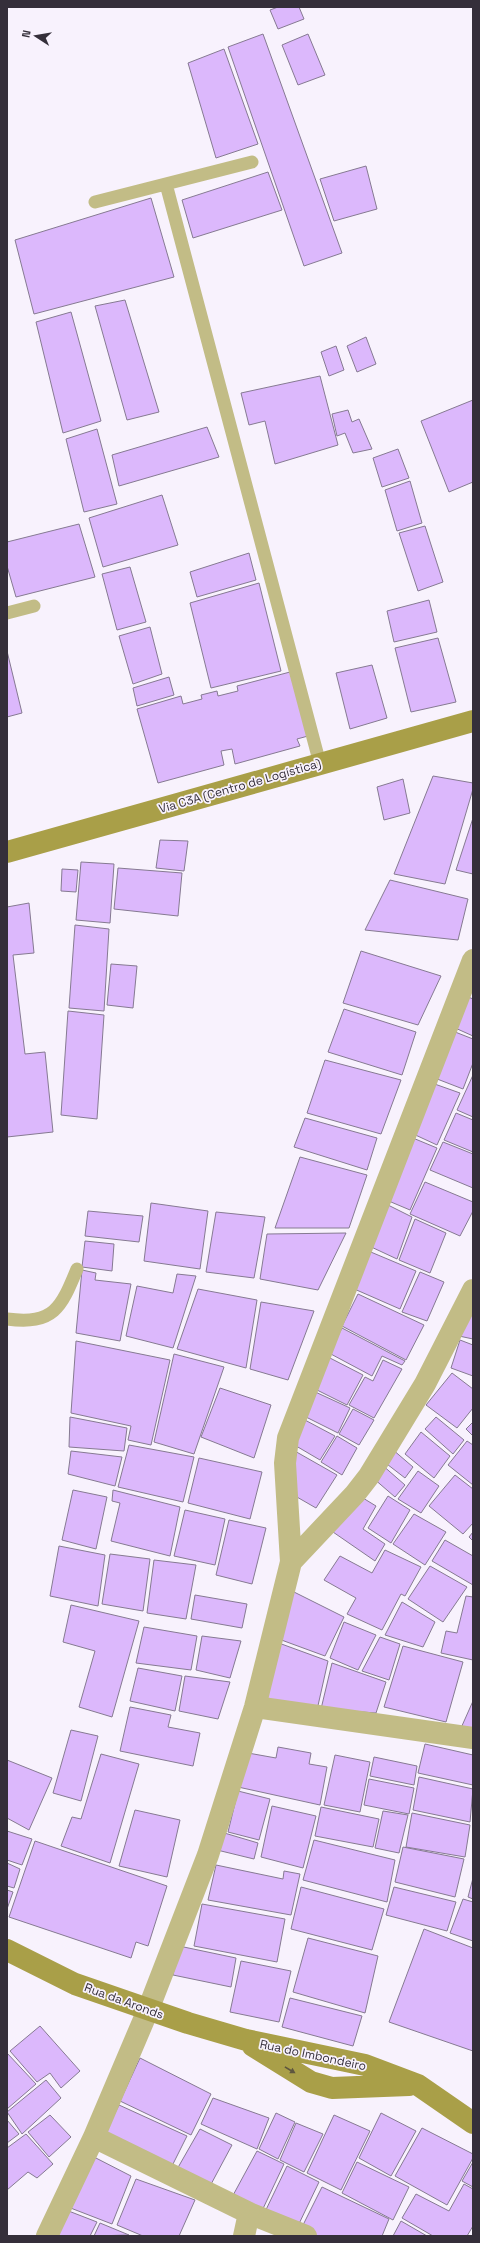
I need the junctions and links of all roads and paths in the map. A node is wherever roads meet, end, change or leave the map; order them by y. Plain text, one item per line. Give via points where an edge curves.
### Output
1 (252, 162) dead end
2 (166, 184) junction
3 (95, 202) dead end
4 (34, 606) dead end
5 (7, 613) edge
6 (473, 721) edge
7 (320, 764) junction
8 (7, 852) edge
9 (473, 960) edge
10 (77, 1269) dead end
11 (473, 1290) edge
12 (7, 1319) edge
13 (291, 1562) junction
14 (255, 1707) junction
15 (473, 1738) edge
16 (7, 1950) edge
17 (148, 2010) junction
18 (246, 2040) junction
19 (418, 2085) junction
20 (473, 2123) edge
21 (94, 2137) junction
22 (249, 2213) junction
23 (47, 2236) edge
24 (244, 2236) edge
25 (306, 2236) edge

1 - 2 lane
2 - 3 lane
2 - 7 lane
4 - 5 lane
6 - 7 street, Via C3A (Centro de Logística)
7 - 8 street, Via C3A (Centro de Logística)
9 - 13 street via 288,1438 285,1463
10 - 12 lane via 66,1296 55,1312 24,1321
11 - 13 street via 428,1378 369,1476
13 - 14 street
14 - 15 street
14 - 17 street via 208,1855
16 - 17 street, Rua da Aronds via 76,1984
17 - 18 street, Rua da Aronds
17 - 21 street
18 - 19 street, Rua do Imbondeiro via 365,2065
18 -> 19 street, Rua do Imbondeiro via 311,2082 332,2088
19 - 20 street, Rua do Imbondeiro
21 - 22 street
21 - 23 street
22 - 24 street
22 - 25 street

